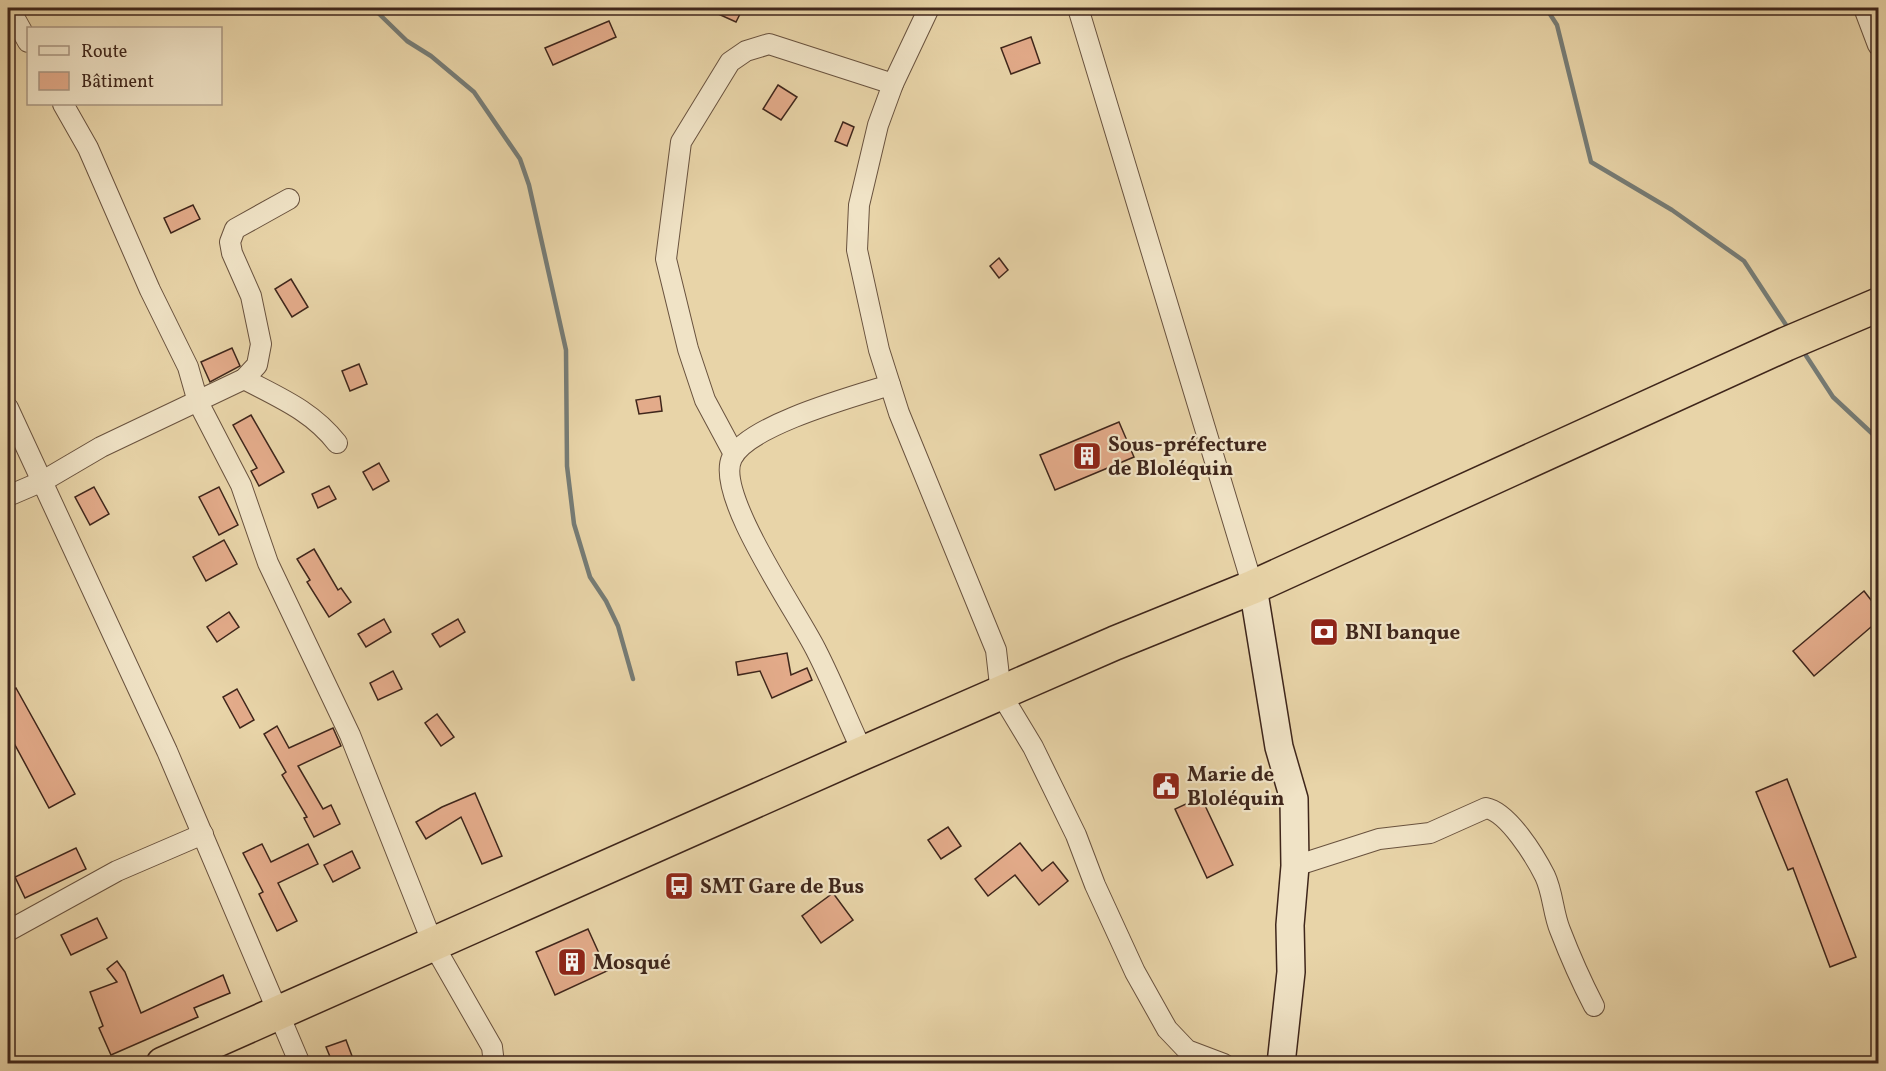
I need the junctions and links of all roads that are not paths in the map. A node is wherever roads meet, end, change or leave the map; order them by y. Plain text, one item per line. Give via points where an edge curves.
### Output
1 (9, 8) edge
2 (929, 8) edge
3 (1078, 8) edge
4 (1864, 8) edge
5 (27, 40) edge
6 (1878, 45) edge
7 (893, 84) junction
8 (64, 105) edge
9 (289, 199) dead end
10 (1864, 311) edge
11 (244, 379) junction
12 (890, 385) junction
13 (198, 402) junction
14 (8, 408) edge
15 (337, 443) dead end
16 (734, 454) junction
17 (43, 481) junction
18 (8, 496) edge
19 (1253, 587) junction
20 (1001, 694) junction
21 (863, 753) junction
22 (203, 834) junction
23 (1295, 866) junction
24 (8, 931) edge
25 (433, 944) junction
26 (1593, 1006) dead end
27 (278, 1013) junction
28 (163, 1064) edge
29 (300, 1064) edge
30 (494, 1064) edge
31 (1224, 1064) edge
32 (1281, 1064) edge

1 - 5 street
2 - 7 street
3 - 19 street
4 - 6 street
7 - 12 street via 866,166 857,250
7 - 16 street via 769,44 746,51 730,62 681,142 666,259 705,400
8 - 13 street via 88,148 188,368
9 - 11 street via 235,229 230,242 251,297 261,344 257,364
10 - 19 highway
11 - 13 street
11 - 15 street via 308,414
12 - 16 street via 765,430
12 - 20 street via 996,650
13 - 17 street via 90,452
13 - 25 street via 241,485 268,563 350,735
14 - 17 street
16 - 21 street via 729,472 742,516 816,649
17 - 18 street
17 - 22 street
19 - 20 highway
19 - 23 main road via 1279,747 1294,799
20 - 21 highway
20 - 31 street via 1033,747 1135,972 1167,1029 1187,1050
21 - 25 highway
22 - 24 street via 117,871
22 - 27 street
23 - 26 street via 1379,839 1430,833 1486,808 1493,809 1522,840 1545,877 1558,926
23 - 32 main road via 1291,972
25 - 27 highway
25 - 30 street via 492,1047
27 - 28 highway
27 - 29 street

